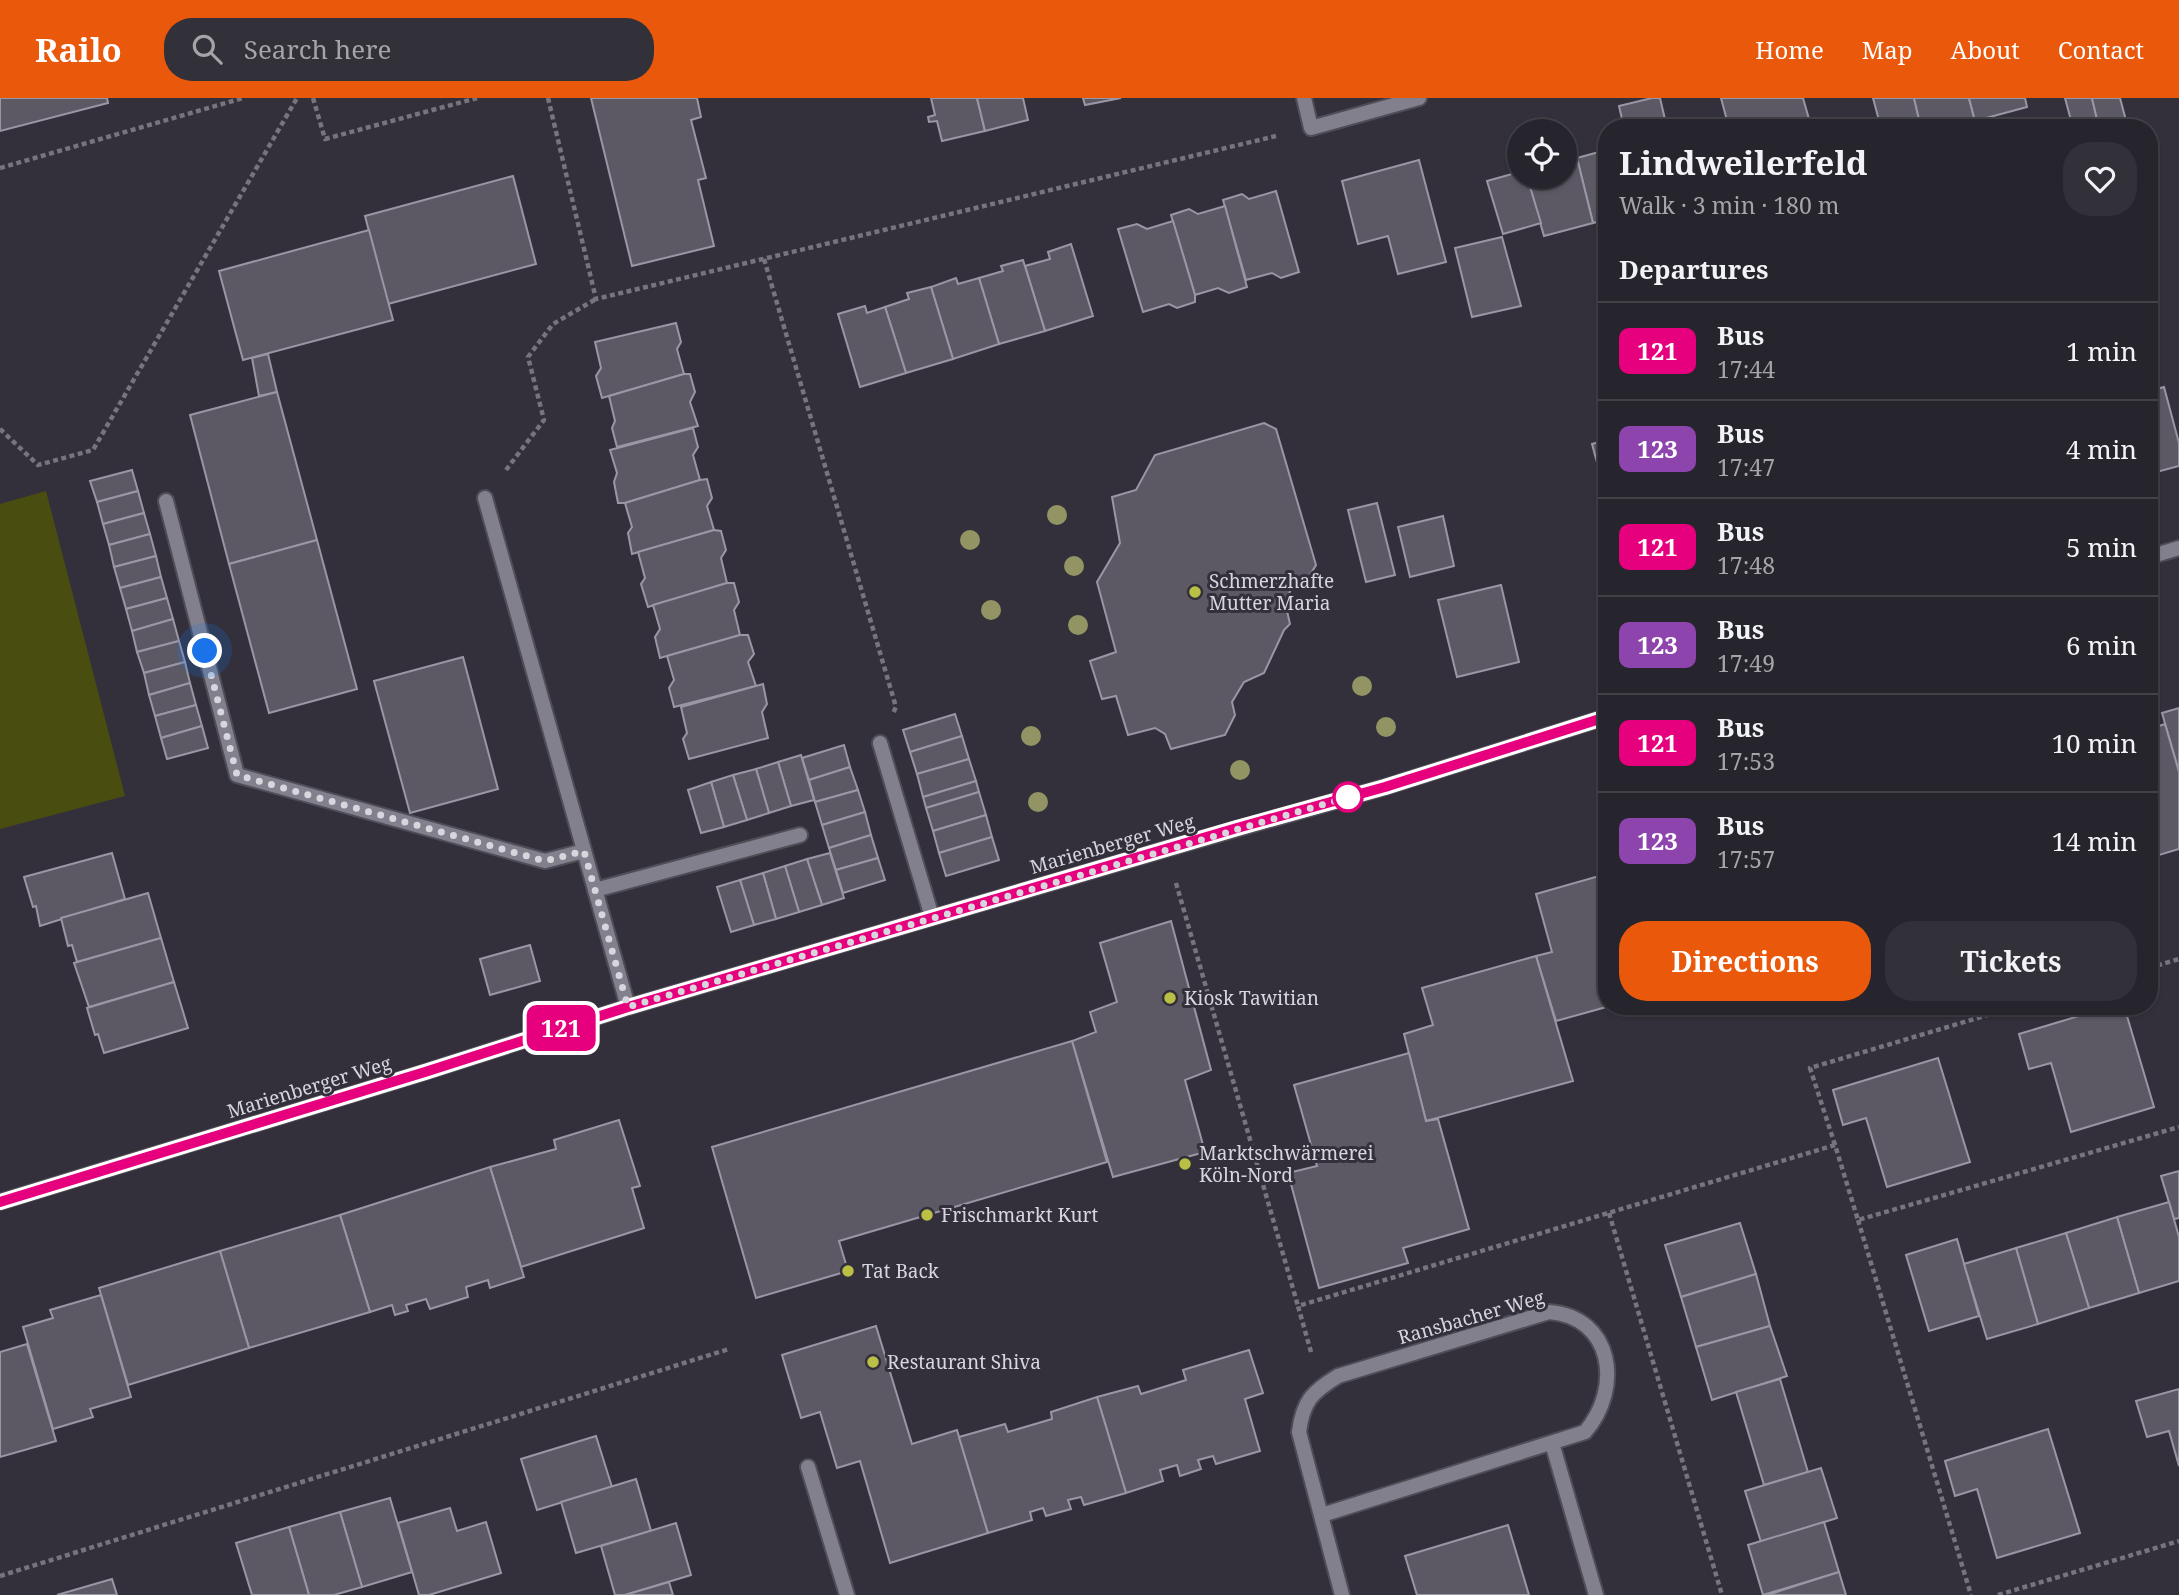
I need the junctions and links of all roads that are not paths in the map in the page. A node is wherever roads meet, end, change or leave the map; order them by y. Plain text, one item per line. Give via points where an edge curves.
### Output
1 (1304, 98) edge
2 (1419, 98) edge
3 (485, 498) road end
4 (166, 501) dead end
5 (2179, 548) edge
6 (2158, 554) edge
7 (1598, 720) edge
8 (880, 743) road end
9 (800, 835) dead end
10 (584, 851) junction
11 (595, 890) junction
12 (932, 917) junction
13 (628, 1007) junction
14 (0, 1202) edge
15 (1552, 1443) junction
16 (808, 1467) dead end
17 (1322, 1515) junction
18 (847, 1595) edge
19 (1342, 1595) edge
20 (1596, 1595) edge

1 - 2 street via 1311,128
3 - 10 street
4 - 10 street via 237,775 545,861
5 - 6 street
7 - 12 street, Marienberger Weg via 1385,787
8 - 12 street
9 - 11 street
10 - 11 street
11 - 13 street
12 - 13 street, Marienberger Weg
13 - 14 street, Marienberger Weg
15 - 17 street, Ransbacher Weg
15 - 17 street, Ransbacher Weg via 1586,1432 1606,1397 1609,1374 1600,1344 1582,1321 1567,1313 1549,1312 1338,1376 1321,1387 1301,1413 1299,1432
15 - 20 street
16 - 18 street
17 - 19 street, Ransbacher Weg

